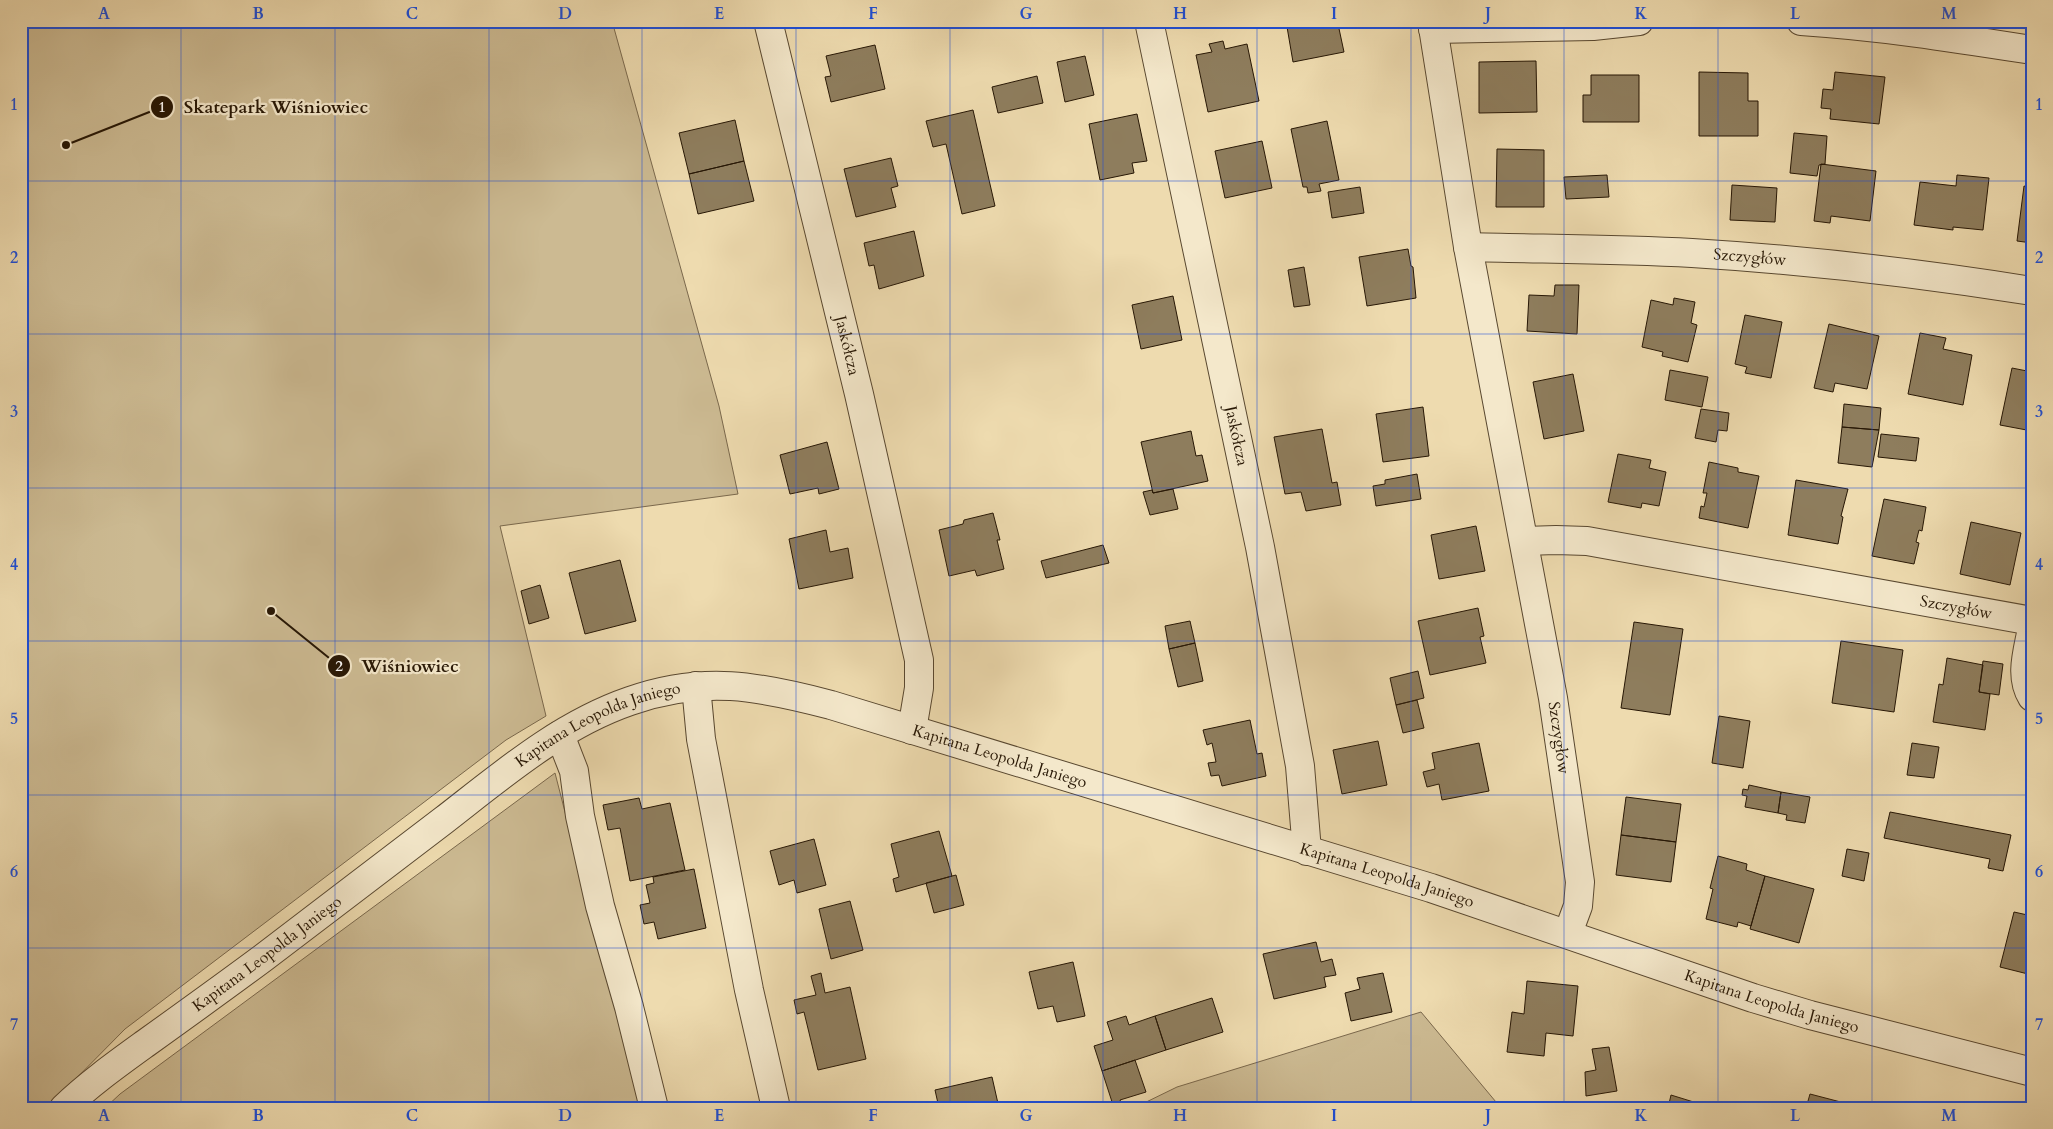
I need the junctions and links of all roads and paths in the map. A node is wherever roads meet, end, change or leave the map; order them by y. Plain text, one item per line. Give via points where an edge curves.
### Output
1 (768, 21) edge
2 (1149, 21) edge
3 (1639, 21) edge
4 (1801, 21) edge
5 (1433, 25) edge
6 (2032, 50) edge
7 (1468, 247) junction
8 (2032, 291) edge
9 (1524, 541) junction
10 (2032, 621) edge
11 (2032, 628) edge
12 (696, 686) junction
13 (2032, 697) edge
14 (912, 730) junction
15 (560, 734) junction
16 (1307, 852) junction
17 (1568, 933) junction
18 (2032, 1072) edge
19 (64, 1108) edge
20 (654, 1108) edge
21 (776, 1108) edge

1 - 14 street, Jaskółcza via 919,660 919,688
2 - 16 street, Jaskółcza via 1260,547 1300,766
3 - 5 street via 1593,26
4 - 6 street via 1906,31
5 - 7 street, Szczygłów
7 - 8 street, Szczygłów via 1690,253 1805,261
7 - 9 street, Szczygłów
9 - 10 street, Szczygłów via 1588,541
9 - 17 street, Szczygłów via 1553,698 1580,882 1578,906
11 - 13 street via 2024,674 2026,688
12 - 14 street, Kapitana Leopolda Janiego via 733,685 763,689 831,705
12 - 15 street, Kapitana Leopolda Janiego via 631,700
12 - 21 street via 701,739 741,952
14 - 16 street, Kapitana Leopolda Janiego
15 - 19 street, Kapitana Leopolda Janiego via 97,1079
15 - 20 street via 574,771 580,816 600,906
16 - 17 street, Kapitana Leopolda Janiego
17 - 18 street, Kapitana Leopolda Janiego via 1775,1004

